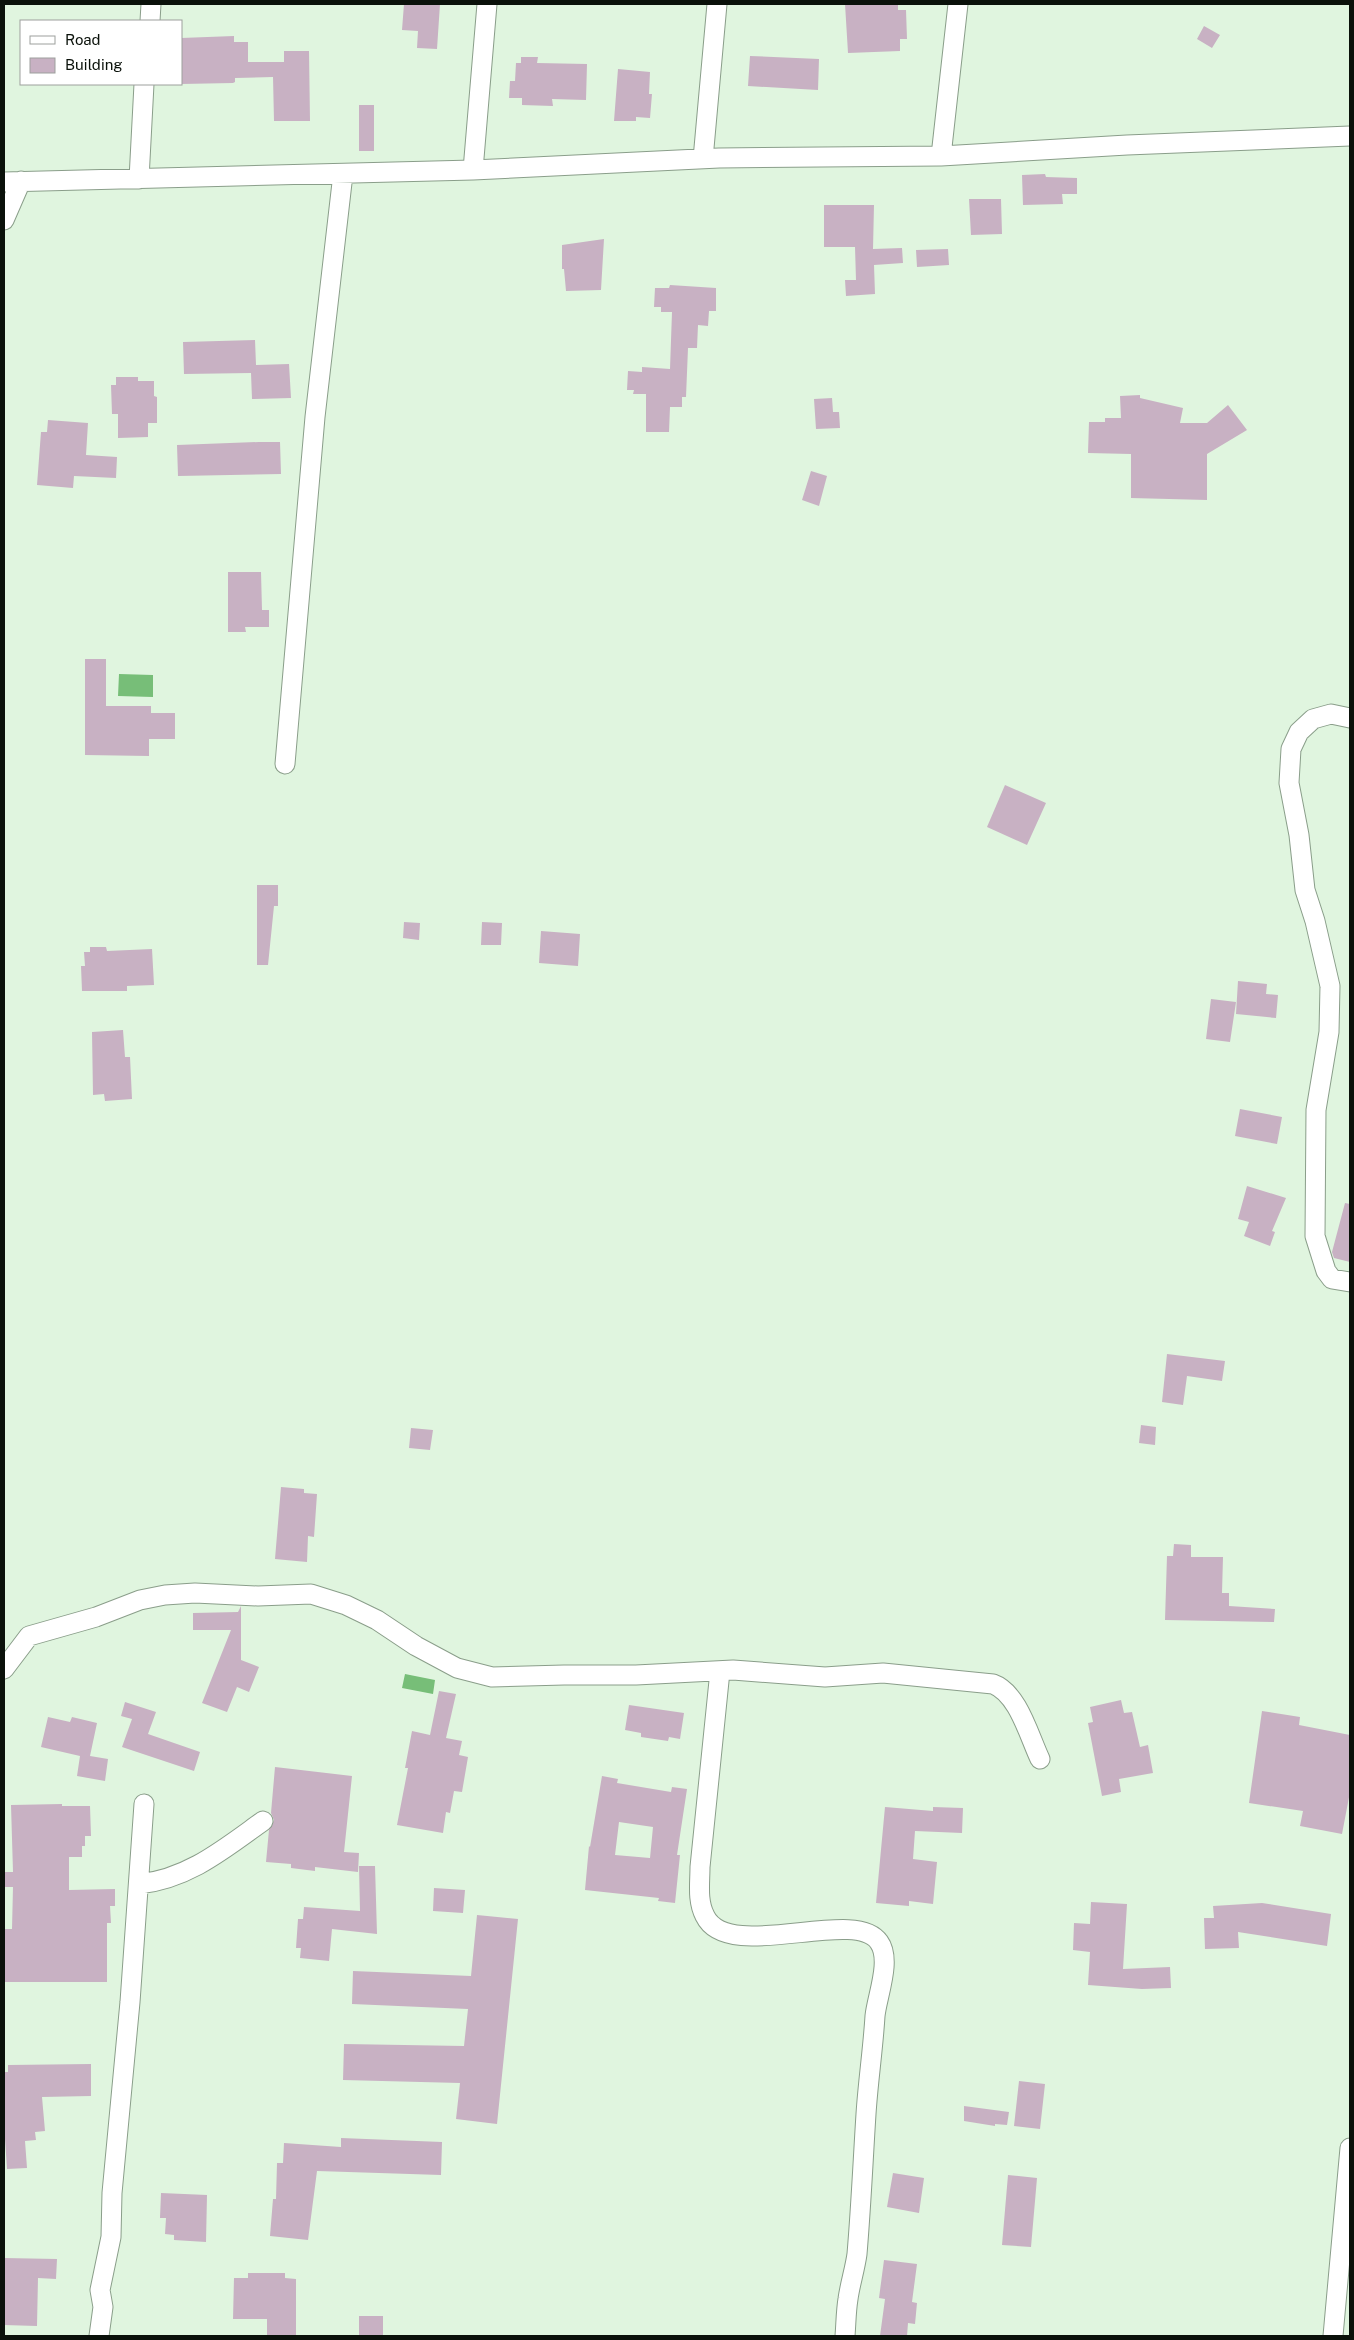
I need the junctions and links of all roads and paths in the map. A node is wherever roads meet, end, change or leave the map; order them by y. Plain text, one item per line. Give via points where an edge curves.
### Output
1 (151, 4) edge
2 (487, 4) edge
3 (717, 4) edge
4 (958, 4) edge
5 (150, 20) edge
6 (144, 85) edge
7 (1350, 136) edge
8 (941, 156) junction
9 (703, 159) junction
10 (473, 170) junction
11 (343, 174) junction
12 (139, 179) junction
13 (12, 182) edge
14 (4, 220) edge
15 (1350, 718) edge
16 (285, 764) dead end
17 (1350, 1282) edge
18 (4, 1669) edge
19 (720, 1671) junction
20 (1040, 1759) dead end
21 (144, 1804) dead end
22 (263, 1822) dead end
23 (139, 1884) junction
24 (1350, 2148) edge
25 (99, 2336) edge
26 (845, 2336) edge
27 (1333, 2336) edge

1 - 5 street
2 - 10 street
3 - 9 street
4 - 8 street
6 - 12 street
7 - 8 street
8 - 9 street
9 - 10 street
10 - 11 street
11 - 12 street
11 - 16 street via 315,417
12 - 13 street
13 - 14 street
15 - 17 street via 1331,714 1313,719 1299,732 1291,749 1289,783 1300,835 1305,890 1316,921 1330,986 1329,1032 1316,1110 1315,1236 1326,1271 1332,1279
18 - 19 street via 29,1636 96,1617 140,1600 195,1593 311,1594 346,1605 377,1620 457,1668 492,1677
19 - 20 street via 825,1678 883,1673 993,1684 1003,1688 1014,1701
19 - 26 street via 700,1867 699,1889 705,1916 712,1926 724,1932 745,1935 862,1931 880,1942 885,1958 871,2047 857,2251
21 - 23 street
22 - 23 street via 204,1863 156,1882
23 - 25 street via 111,2237 100,2290 103,2307
24 - 27 street

